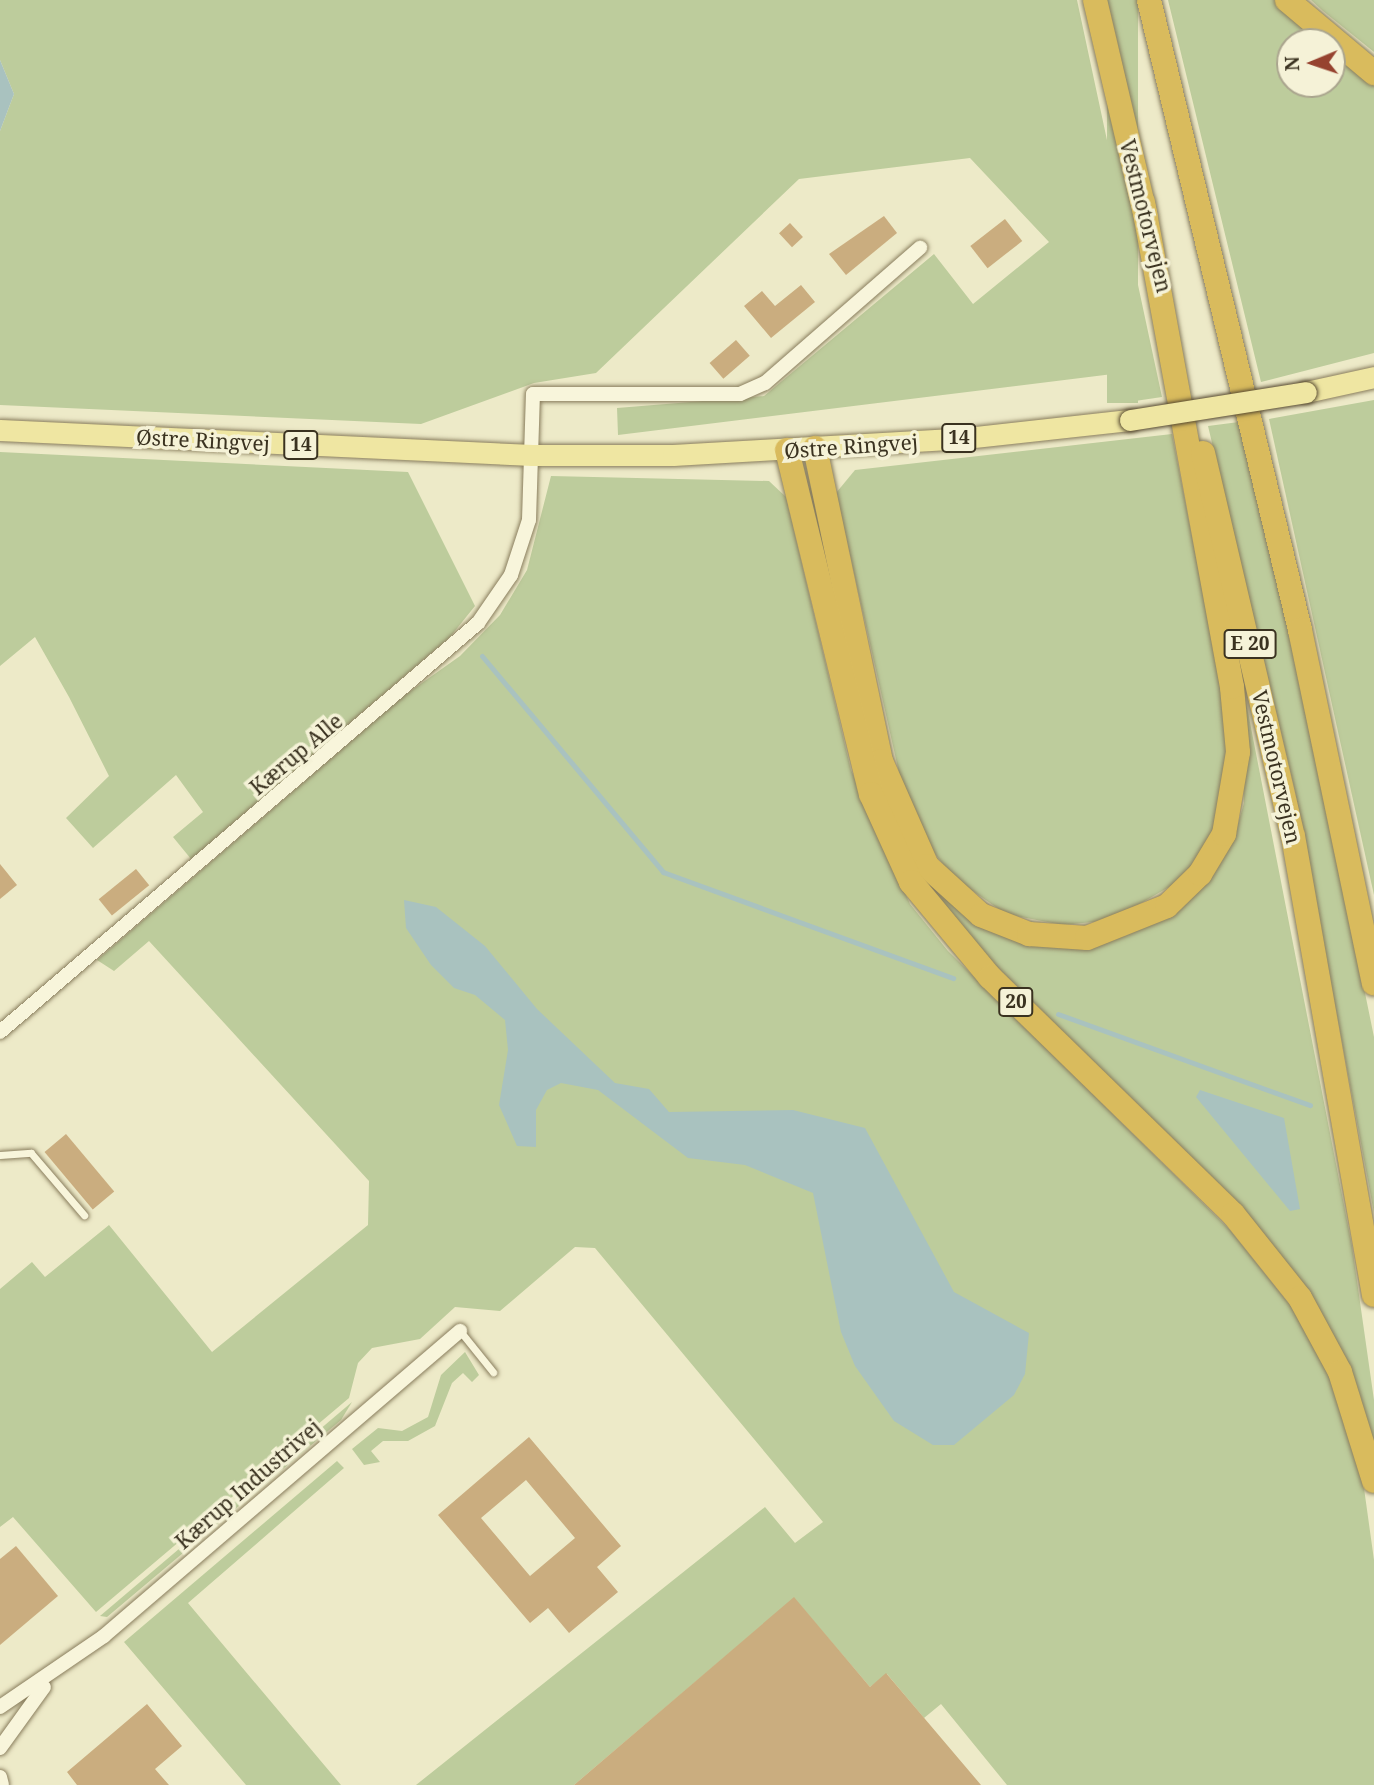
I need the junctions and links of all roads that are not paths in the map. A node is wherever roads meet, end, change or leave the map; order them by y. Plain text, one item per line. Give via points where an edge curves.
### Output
1 (1095, 0) edge
2 (1149, 0) edge
3 (1287, 0) edge
4 (1374, 73) edge
5 (1143, 202) junction
6 (920, 248) dead end
7 (1374, 377) edge
8 (0, 430) edge
9 (815, 448) junction
10 (787, 450) junction
11 (533, 456) junction
12 (1374, 983) edge
13 (0, 1032) edge
14 (0, 1155) edge
15 (84, 1215) dead end
16 (1374, 1295) edge
17 (460, 1331) joint
18 (493, 1372) dead end
19 (1374, 1481) edge
20 (62, 1668) junction
21 (0, 1707) edge
22 (0, 1749) edge
23 (0, 1759) edge
24 (0, 1777) edge
25 (2, 1785) edge

1 - 5 highway, Vestmotorvejen / E 20
2 - 12 highway, E 20 via 1303,644
3 - 4 highway
5 - 9 highway via 1232,687 1238,752 1224,834 1200,874 1167,906 1087,938 1029,934 981,915 927,866 881,761
5 - 16 highway, Vestmotorvejen / E 20 via 1293,836
6 - 11 street via 765,383 740,394 533,394
7 - 9 main road, Østre Ringvej / 14, bridge via 1130,420
8 - 11 main road, Østre Ringvej / 14
9 - 10 main road, Østre Ringvej / 14
10 - 11 main road, Østre Ringvej / 14
10 - 19 highway, 20 via 871,793 911,882 990,977 1233,1214 1280,1271 1340,1372
11 - 13 street, Kærup Alle via 534,492 522,547 478,623
14 - 15 lane via 31,1153
17 - 18 lane
17 - 20 street, Kærup Industrivej
20 - 21 street, Kærup Industrivej
20 - 22 street, Kærup Industrivej via 25,1706
22 - 23 street
24 - 25 street

